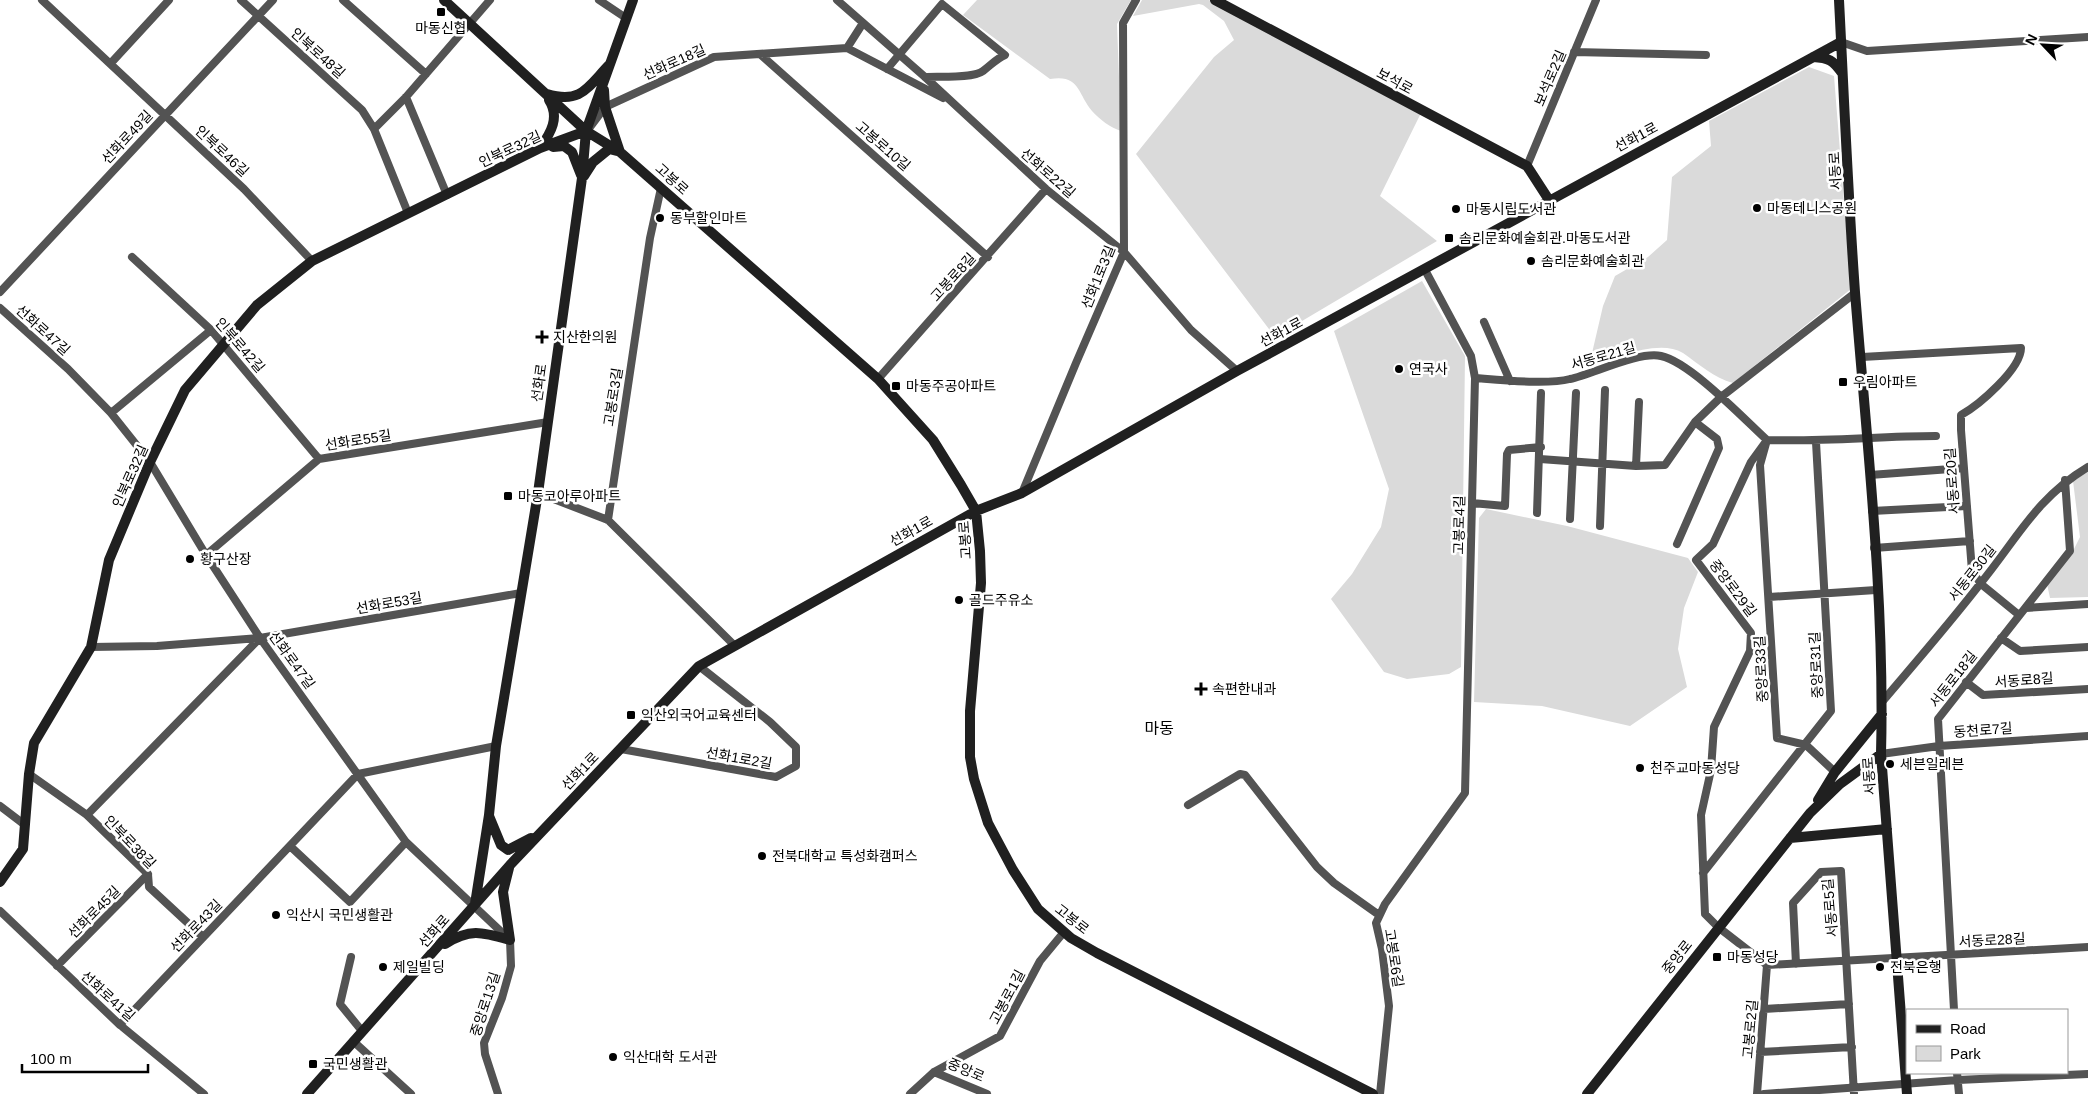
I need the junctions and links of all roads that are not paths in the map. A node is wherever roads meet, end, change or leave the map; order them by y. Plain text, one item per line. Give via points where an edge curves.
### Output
1 (42, 0) edge
2 (169, 0) edge
3 (241, 0) edge
4 (273, 0) edge
5 (343, 0) edge
6 (444, 0) edge
7 (490, 0) edge
8 (599, 0) edge
9 (633, 0) edge
10 (837, 0) edge
11 (1136, 0) edge
12 (1215, 0) edge
13 (1596, 0) edge
14 (1839, 0) edge
15 (258, 16) junction
16 (626, 18) junction
17 (470, 23) junction
18 (863, 23) junction
19 (2088, 37) edge
20 (1841, 42) junction
21 (847, 48) junction
22 (1574, 52) junction
23 (900, 54) junction
24 (761, 55) junction
25 (1706, 55) dead end
26 (1813, 58) junction
27 (110, 63) junction
28 (611, 63) junction
29 (887, 69) junction
30 (426, 74) junction
31 (1843, 74) junction
32 (925, 77) junction
33 (545, 94) junction
34 (406, 97) junction
35 (949, 101) junction
36 (605, 107) junction
37 (166, 115) junction
38 (374, 129) junction
39 (586, 131) junction
40 (540, 148) junction
41 (620, 152) junction
42 (1527, 166) junction
43 (582, 178) junction
44 (661, 188) junction
45 (1046, 189) junction
46 (447, 195) junction
47 (1548, 200) junction
48 (408, 212) junction
49 (1124, 252) junction
50 (132, 257) dead end
51 (988, 257) junction
52 (312, 261) junction
53 (1425, 270) junction
54 (0, 292) edge
55 (1855, 293) junction
56 (0, 308) edge
57 (1484, 322) dead end
58 (211, 330) junction
59 (223, 343) junction
60 (1862, 357) junction
61 (1237, 371) junction
62 (1475, 378) junction
63 (878, 379) junction
64 (1510, 381) junction
65 (1605, 390) dead end
66 (1541, 393) dead end
67 (1576, 393) dead end
68 (1721, 397) junction
69 (1639, 402) dead end
70 (111, 413) junction
71 (548, 422) junction
72 (1695, 422) junction
73 (1936, 436) dead end
74 (1867, 437) junction
75 (1767, 440) junction
76 (1816, 442) junction
77 (1540, 447) junction
78 (319, 459) junction
79 (1540, 459) junction
80 (150, 462) junction
81 (1574, 462) junction
82 (1604, 464) junction
83 (1636, 466) junction
84 (2088, 467) edge
85 (1964, 468) junction
86 (1870, 475) junction
87 (2065, 480) junction
88 (1022, 492) junction
89 (538, 494) junction
90 (1472, 503) junction
91 (1967, 506) junction
92 (976, 511) junction
93 (1872, 511) junction
94 (1537, 514) dead end
95 (1570, 519) dead end
96 (608, 520) junction
97 (1600, 526) dead end
98 (1970, 541) junction
99 (1677, 544) dead end
100 (1874, 548) junction
101 (206, 556) junction
102 (1981, 584) junction
103 (1876, 590) junction
104 (521, 593) junction
105 (1825, 593) junction
106 (1769, 597) junction
107 (2088, 604) edge
108 (2026, 608) junction
109 (2019, 615) junction
110 (260, 638) junction
111 (2001, 638) junction
112 (734, 645) junction
113 (91, 647) junction
114 (2088, 647) edge
115 (699, 666) junction
116 (1966, 682) junction
117 (2088, 689) edge
118 (1882, 702) junction
119 (1882, 714) junction
120 (2088, 736) edge
121 (1806, 745) junction
122 (496, 746) junction
123 (1939, 746) junction
124 (621, 749) junction
125 (1881, 754) junction
126 (1835, 772) junction
127 (29, 774) junction
128 (358, 774) junction
129 (1465, 793) joint
130 (1188, 805) dead end
131 (0, 806) edge
132 (1810, 813) junction
133 (489, 815) junction
134 (87, 816) junction
135 (25, 825) junction
136 (1887, 829) junction
137 (538, 834) junction
138 (1790, 838) junction
139 (406, 842) junction
140 (290, 846) junction
141 (510, 865) junction
142 (1703, 873) junction
143 (148, 874) junction
144 (0, 882) edge
145 (475, 904) junction
146 (0, 911) edge
147 (1380, 915) junction
148 (1718, 928) junction
149 (1064, 932) junction
150 (203, 936) junction
151 (510, 940) junction
152 (2088, 947) edge
153 (437, 949) junction
154 (1951, 955) junction
155 (351, 957) dead end
156 (1898, 959) junction
157 (1846, 962) junction
158 (1796, 964) junction
159 (57, 966) junction
160 (1767, 966) junction
161 (1849, 1004) junction
162 (1764, 1008) junction
163 (1954, 1009) edge
164 (120, 1025) junction
165 (362, 1031) junction
166 (353, 1041) junction
167 (1852, 1047) junction
168 (1760, 1052) junction
169 (934, 1072) junction
170 (2088, 1074) edge
171 (1957, 1076) edge
172 (1907, 1089) edge
173 (1854, 1091) edge
174 (204, 1094) edge
175 (307, 1094) edge
176 (411, 1094) edge
177 (498, 1094) edge
178 (910, 1094) edge
179 (986, 1094) edge
180 (1373, 1094) edge
181 (1380, 1094) edge
182 (1587, 1094) edge
183 (1757, 1094) edge
184 (1764, 1094) edge
185 (1959, 1094) edge

1 - 27 street, 인북로46길
2 - 27 street
3 - 15 street, 인북로48길
4 - 15 street, 선화로49길
5 - 30 street
6 - 17 street, 고봉로
7 - 17 street
8 - 16 street
9 - 16 street, 선화로
10 - 18 street, 선화로22길
11 - 49 street, 선화1로3길 via 1123,23
12 - 42 street, 보석로
13 - 22 street, 보석로2길
14 - 20 street, 서동로
15 - 37 street, 선화로49길
15 - 38 street, 인북로48길 via 362,110
16 - 28 street, 선화로
17 - 30 street
17 - 33 street, 고봉로
18 - 21 street
18 - 23 street, 선화로22길
19 - 20 street via 1867,51
20 - 26 street, 선화1로
20 - 31 street, 서동로
21 - 24 street, 선화로18길
21 - 29 street
22 - 25 street
22 - 42 street, 보석로2길
23 - 29 street
23 - 32 street, 선화로22길
23 - 32 street via 942,4 1005,55 994,60 982,72
24 - 36 street, 선화로18길 via 714,57
24 - 51 street, 고봉로10길
26 - 31 street via 1834,61
26 - 47 street, 선화1로
27 - 37 street, 인북로46길
28 - 33 street via 576,96 562,99
28 - 36 street via 603,94
28 - 39 street, 선화로
29 - 35 street
30 - 34 street
31 - 55 street, 서동로
32 - 35 street, 선화로22길
33 - 39 street, 고봉로
33 - 40 street via 554,109 552,132
34 - 38 street
34 - 46 street
35 - 45 street, 선화로22길
36 - 39 street, 선화로18길
36 - 41 street
37 - 52 street, 인북로46길 via 244,189
37 - 54 street, 선화로49길
38 - 48 street, 인북로48길
39 - 40 street, 인북로32길
39 - 41 street, 고봉로
39 - 43 street, 선화로
40 - 43 street via 564,146 572,152
40 - 46 street, 인북로32길
41 - 43 street via 609,149 602,153
41 - 44 street, 고봉로
42 - 47 street
43 - 71 street, 선화로
44 - 63 street, 고봉로
44 - 96 street, 고봉로3길 via 650,238
45 - 49 street, 선화로22길
45 - 51 street, 고봉로8길
46 - 48 street, 인북로32길
47 - 53 street, 선화1로
48 - 52 street, 인북로32길
49 - 61 street, 선화로22길 via 1191,330
49 - 88 street, 선화1로3길
50 - 58 street, 인북로42길
51 - 63 street, 고봉로8길
52 - 59 street, 인북로32길 via 256,305
53 - 61 street, 선화1로
53 - 62 street, 고봉로4길 via 1471,356
55 - 60 street, 서동로
55 - 68 street
56 - 70 street, 선화로47길
57 - 64 street
58 - 59 street, 인북로42길
58 - 70 street
59 - 78 street, 인북로42길
59 - 80 street, 인북로32길 via 185,390
60 - 74 street, 서동로
60 - 85 street, 서동로20길 via 2021,348 2021,354 2001,382 1976,407 1961,415
61 - 88 street, 선화1로
62 - 64 street, 서동로21길
62 - 90 street, 고봉로4길
63 - 92 street, 고봉로 via 933,440
64 - 68 street, 서동로21길 via 1569,380 1632,359 1661,355 1692,372
65 - 82 street
66 - 77 street
67 - 81 street
68 - 72 street
68 - 75 street, 서동로21길
69 - 83 street
70 - 80 street, 선화로47길
71 - 78 street, 선화로55길
71 - 89 street, 선화로
72 - 83 street via 1668,463
72 - 99 street via 1717,439 1719,448
73 - 74 street
74 - 76 street
74 - 86 street, 서동로
75 - 76 street
75 - 106 street, 중앙로33길 via 1760,466
75 - 142 street, 중앙로29길 via 1750,462 1713,544 1696,560 1750,633 1750,650 1714,727 1711,770 1701,815
76 - 105 street, 중앙로31길
77 - 79 street
77 - 90 street via 1509,450 1506,506
78 - 101 street, 선화로55길
79 - 81 street
79 - 94 street
80 - 101 street, 선화로47길
80 - 113 street, 인북로32길 via 109,560
81 - 82 street
81 - 95 street
82 - 83 street
82 - 97 street
84 - 87 street, 서동로30길
85 - 86 street
85 - 91 street, 서동로20길
86 - 93 street, 서동로
87 - 102 street, 서동로30길 via 2038,506
87 - 108 street, 서동로18길 via 2070,551
88 - 92 street, 선화1로
89 - 96 street
89 - 104 street, 선화로
90 - 129 street, 고봉로4길
91 - 93 street
91 - 98 street, 서동로20길
92 - 112 street, 선화1로
92 - 149 street, 고봉로 via 981,583 970,711 970,757 974,779 988,823 1013,870 1038,909
93 - 100 street, 서동로
96 - 112 street
98 - 100 street
98 - 102 street, 서동로20길 via 1972,570
100 - 103 street, 서동로
101 - 110 street, 선화로47길
102 - 109 street, 서동로20길
102 - 118 street, 서동로30길
103 - 105 street
103 - 118 street, 서동로
104 - 110 street, 선화로53길
104 - 122 street, 선화로
105 - 106 street
105 - 121 street, 중앙로31길 via 1831,711
106 - 121 street, 중앙로33길 via 1777,738
107 - 108 street
108 - 109 street, 서동로18길
109 - 111 street, 서동로18길
110 - 113 street, 선화로53길 via 157,646
110 - 128 street, 선화로47길
110 - 134 street
111 - 114 street, 서동로8길 via 2020,651
111 - 116 street, 서동로18길
112 - 115 street, 선화1로
113 - 127 street, 인북로32길 via 34,743
115 - 124 street, 선화1로
115 - 124 street, 선화1로2길 via 770,722 796,747 796,766 776,777
116 - 117 street, 서동로8길 via 1983,695
116 - 123 street, 서동로18길 via 1938,719
118 - 119 street, 서동로
119 - 125 street, 서동로
119 - 126 street
120 - 123 street, 동천로7길
121 - 126 street, 중앙로33길
121 - 142 street, 중앙로31길
122 - 128 street
122 - 133 street, 선화로
123 - 125 street, 동천로7길
123 - 154 street, 서동로18길
124 - 137 street, 선화1로
125 - 132 street, 중앙로 via 1840,784
125 - 136 street, 서동로
126 - 132 street
127 - 134 street, 인북로38길
127 - 135 street, 인북로32길
128 - 139 street, 선화로47길
128 - 140 street, 선화로43길
129 - 147 street, 고봉로6길
130 - 147 street via 1240,774 1244,775 1323,872
131 - 135 street
132 - 138 street, 중앙로
133 - 137 street via 500,844 508,850
133 - 145 street, 선화로
134 - 143 street, 인북로38길
135 - 144 street, 인북로32길 via 23,849
136 - 138 street
136 - 156 street, 서동로
137 - 141 street, 선화1로
138 - 148 street, 중앙로
139 - 140 street via 350,902
139 - 145 street, 선화로47길
140 - 150 street, 선화로43길
141 - 145 street, 선화1로
141 - 151 street via 503,892
142 - 148 street, 중앙로29길 via 1705,914
143 - 150 street, 인북로38길 via 150,887
143 - 159 street, 선화로45길
145 - 151 street
145 - 153 street, 선화로
146 - 159 street, 선화로41길
147 - 181 street, 고봉로6길 via 1376,923 1389,1006
148 - 160 street
148 - 182 street, 중앙로
149 - 169 street, 고봉로1길 via 1040,962 1000,1036
149 - 180 street, 고봉로 via 1097,953
150 - 164 street, 선화로43길
151 - 153 street via 474,932 460,934
151 - 177 street, 중앙로13길 via 510,966 502,998 484,1043
152 - 154 street, 서동로28길
153 - 165 street, 선화로
154 - 156 street, 서동로28길
154 - 163 street, 서동로18길
155 - 165 street via 340,1004
156 - 157 street
156 - 172 street, 서동로
157 - 158 street
157 - 158 street, 서동로5길 via 1841,870 1820,872 1793,903
157 - 161 street, 서동로5길
158 - 160 street
159 - 164 street, 선화로41길
160 - 162 street, 고봉로2길
161 - 162 street
161 - 167 street, 서동로5길
162 - 168 street, 고봉로2길
164 - 174 street, 선화로41길
165 - 166 street, 선화로
166 - 175 street, 선화로
166 - 176 street
167 - 168 street
167 - 173 street, 서동로5길
168 - 183 street, 고봉로2길
169 - 178 street, 고봉로1길
169 - 179 street, 중앙로
170 - 171 street
171 - 172 street
171 - 185 street
172 - 173 street
173 - 184 street

